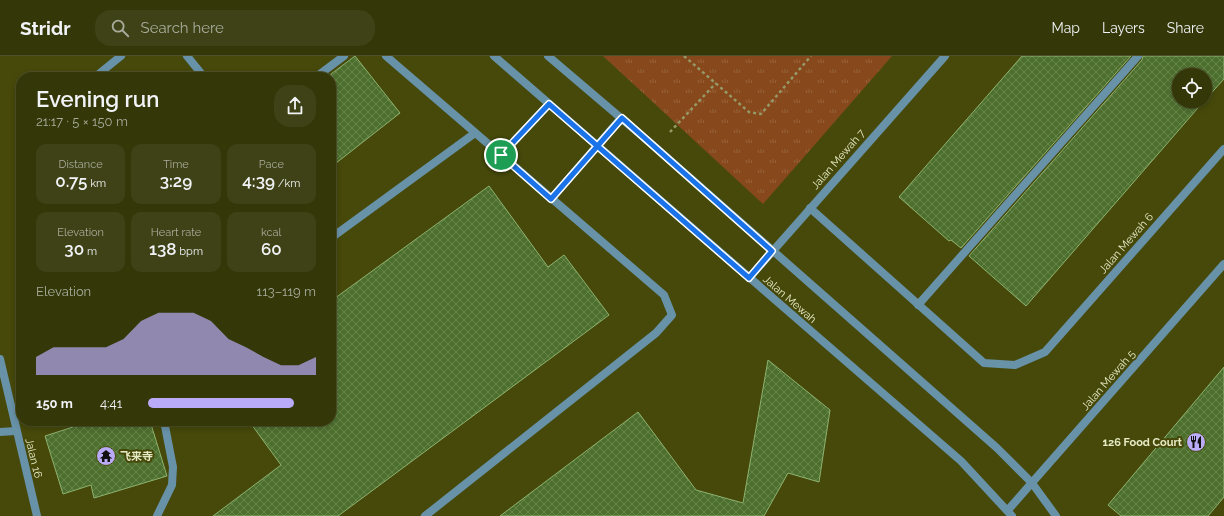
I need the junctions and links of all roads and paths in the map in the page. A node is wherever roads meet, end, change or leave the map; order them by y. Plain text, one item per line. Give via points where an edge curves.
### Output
1 (121, 56) edge
2 (187, 56) edge
3 (344, 56) edge
4 (386, 56) edge
5 (494, 56) edge
6 (548, 56) edge
7 (684, 56) edge
8 (811, 56) edge
9 (945, 56) edge
10 (1138, 56) edge
11 (101, 72) edge
12 (200, 72) edge
13 (323, 72) edge
14 (716, 83) junction
15 (549, 104) junction
16 (622, 118) junction
17 (671, 131) dead end
18 (475, 133) junction
19 (598, 145) junction
20 (1224, 149) edge
21 (501, 155) junction
22 (551, 199) junction
23 (810, 208) junction
24 (336, 234) edge
25 (772, 251) junction
26 (1224, 264) edge
27 (749, 278) junction
28 (918, 305) junction
29 (0, 359) edge
30 (165, 426) edge
31 (16, 431) junction
32 (0, 432) edge
33 (1032, 483) junction
34 (1010, 513) edge
35 (37, 516) edge
36 (157, 516) edge
37 (425, 516) edge
38 (1056, 516) edge

1 - 11 street
2 - 12 street
3 - 13 street
4 - 18 street
5 - 15 street, Jalan Mewah
6 - 16 street
7 - 14 path
8 - 14 path via 761,114 749,112
9 - 23 street, Jalan Mewah 7
10 - 28 street
14 - 17 path
15 - 19 street, Jalan Mewah
15 - 21 street
16 - 19 street
16 - 25 street
18 - 21 street
18 - 24 street
19 - 22 street
19 - 27 street, Jalan Mewah
20 - 28 street, Jalan Mewah 6 via 1045,352 1015,365 984,363
21 - 22 street
22 - 37 street via 664,296 672,315 656,333
23 - 25 street, Jalan Mewah 7
23 - 28 street
25 - 27 street, Jalan Mewah 7
25 - 33 street via 997,448
26 - 33 street, Jalan Mewah 5
27 - 34 street, Jalan Mewah via 961,461
29 - 31 street, Jalan 16
30 - 36 street via 173,467 172,486
31 - 32 street
31 - 35 street, Jalan 16
33 - 34 street, Jalan Mewah 5
33 - 38 street

